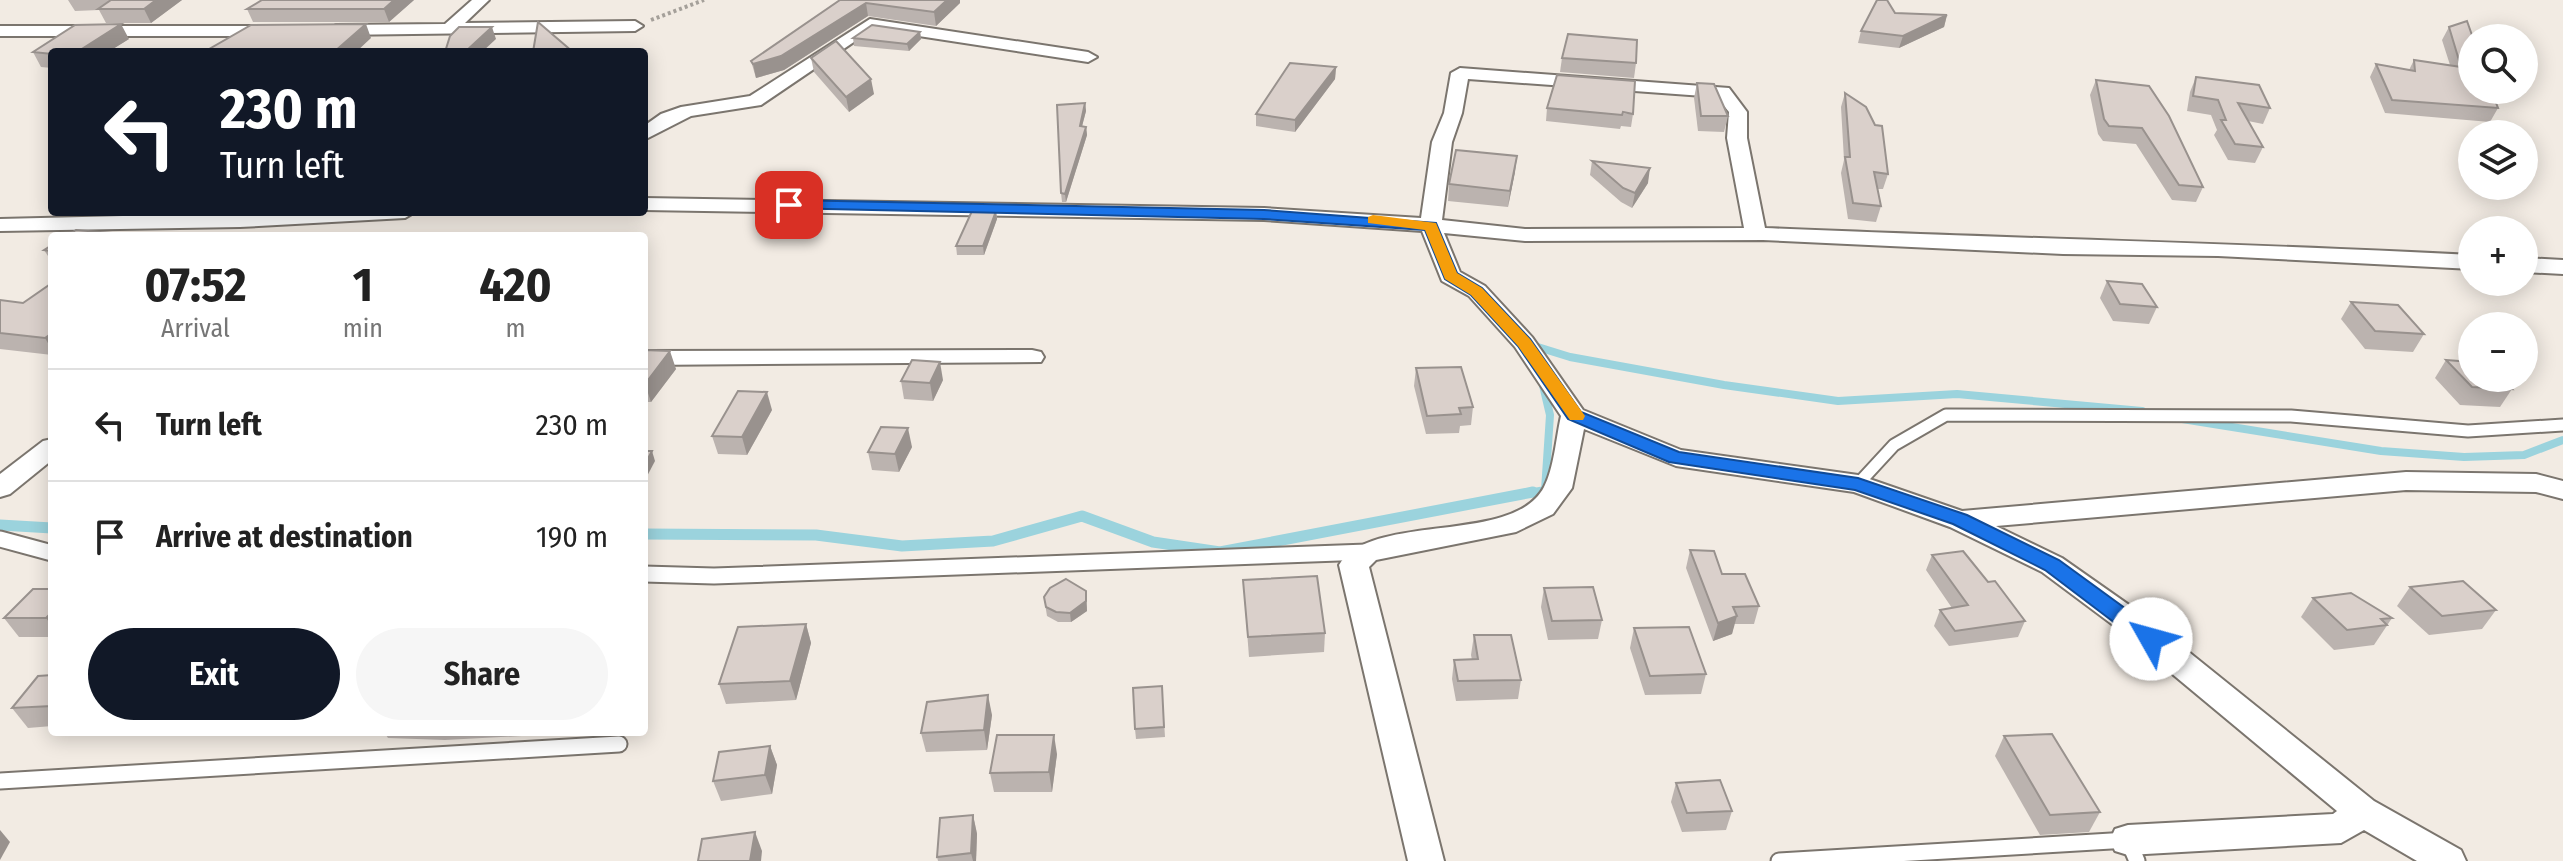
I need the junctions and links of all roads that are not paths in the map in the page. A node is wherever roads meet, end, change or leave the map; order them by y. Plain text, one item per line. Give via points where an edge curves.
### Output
1 (481, 0) edge
2 (635, 26) road end
3 (294, 30) edge
4 (325, 30) edge
5 (448, 30) junction
6 (0, 31) edge
7 (1088, 57) dead end
8 (648, 131) edge
9 (648, 204) edge
10 (317, 216) edge
11 (336, 216) edge
12 (0, 225) edge
13 (1431, 226) junction
14 (315, 232) edge
15 (1756, 234) junction
16 (2458, 261) edge
17 (2538, 266) edge
18 (2563, 267) edge
19 (1032, 357) dead end
20 (648, 358) edge
21 (1574, 416) junction
22 (2563, 425) edge
23 (48, 450) edge
24 (1858, 484) junction
25 (0, 488) edge
26 (2563, 490) edge
27 (1960, 520) junction
28 (0, 539) edge
29 (48, 552) edge
30 (1367, 552) junction
31 (648, 574) edge
32 (619, 744) dead end
33 (0, 781) edge
34 (2362, 811) junction
35 (2132, 850) edge
36 (1426, 861) edge
37 (1779, 861) edge
38 (2448, 861) edge

1 - 5 street
2 - 5 street
3 - 6 street
4 - 5 street
7 - 8 street via 870,24 755,101 688,111
9 - 13 street via 1264,214
10 - 12 street
11 - 14 street
13 - 15 street via 1525,235
13 - 15 street via 1442,142 1460,73 1723,92 1738,112 1737,138
13 - 21 street via 1450,276 1477,291 1524,342
15 - 16 street
17 - 18 street
19 - 20 street
21 - 24 street via 1676,458
21 - 30 street via 1558,488 1543,508 1516,523
22 - 24 lane via 2468,431 2291,416 1946,415 1894,445
23 - 25 street
24 - 27 street
26 - 27 street via 2536,483 2406,481
27 - 34 street via 2052,565 2128,620
28 - 29 lane
30 - 31 lane via 729,576
30 - 36 street via 1354,565
32 - 33 lane
34 - 35 street via 2341,828
34 - 38 street
35 - 37 lane

